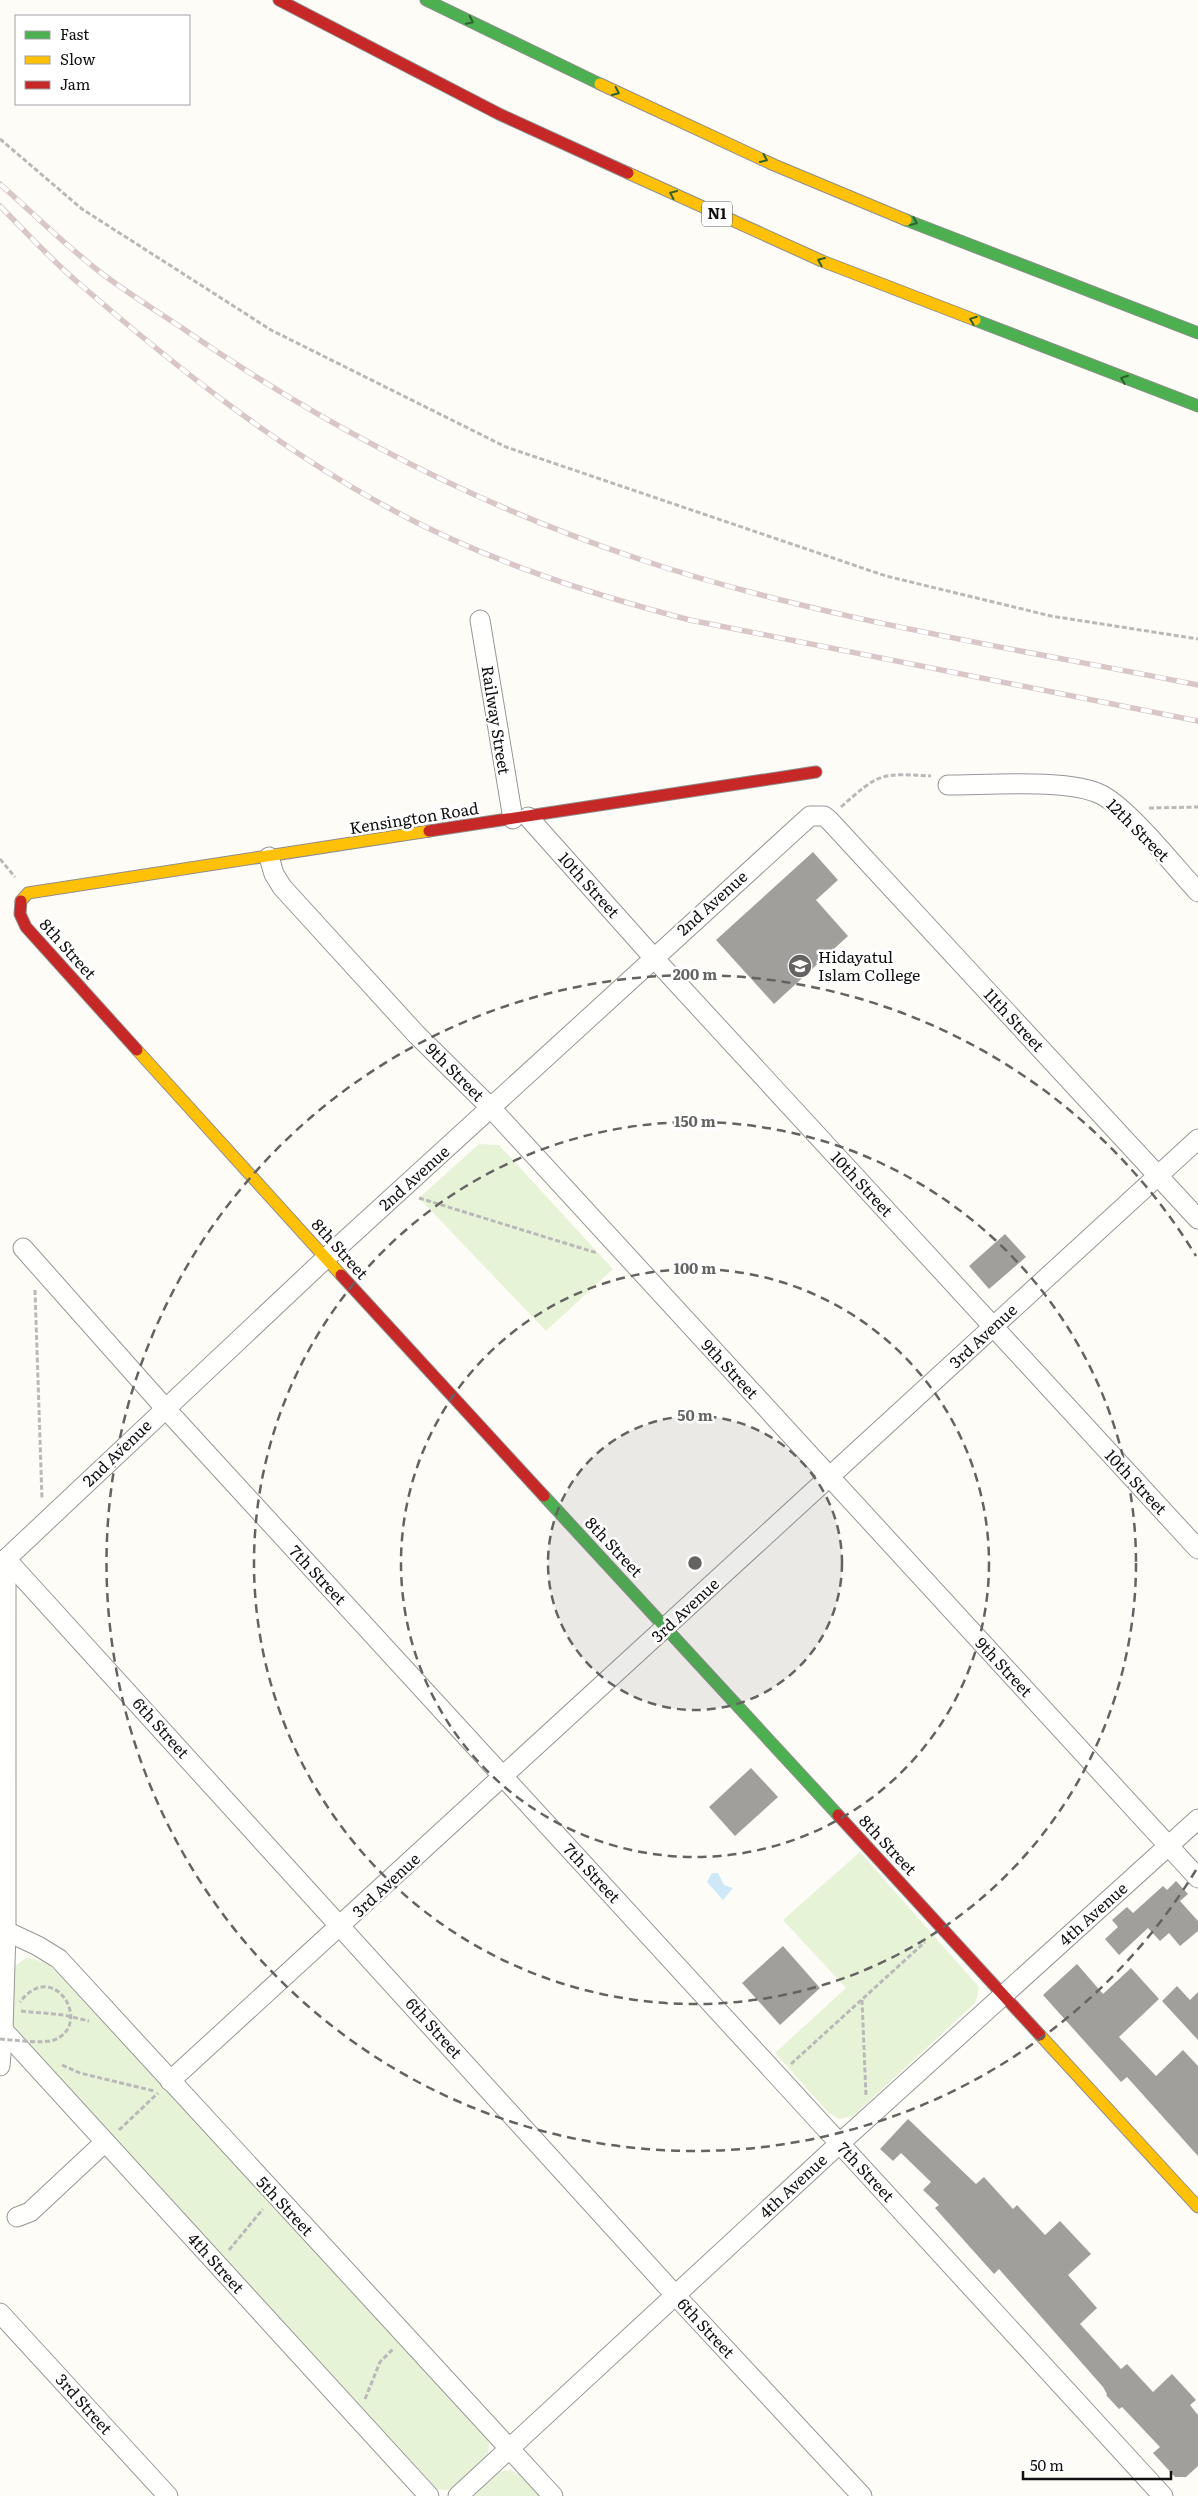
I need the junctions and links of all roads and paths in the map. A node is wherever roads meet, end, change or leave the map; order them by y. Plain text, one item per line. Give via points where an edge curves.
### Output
1 (279, 0) edge
2 (426, 0) edge
3 (0, 139) edge
4 (1198, 333) edge
5 (1198, 406) edge
6 (480, 620) dead end
7 (1198, 640) edge
8 (816, 772) dead end
9 (941, 780) joint
10 (1198, 807) edge
11 (1144, 809) dead end
12 (834, 815) junction
13 (520, 818) junction
14 (269, 857) junction
15 (1198, 892) edge
16 (20, 902) joint
17 (653, 957) junction
18 (491, 1108) junction
19 (1198, 1139) edge
20 (1158, 1176) junction
21 (400, 1192) junction
22 (1198, 1219) edge
23 (29, 1254) joint
24 (326, 1258) junction
25 (634, 1264) junction
26 (994, 1326) junction
27 (165, 1408) junction
28 (830, 1477) junction
29 (42, 1524) junction
30 (1198, 1549) edge
31 (6, 1559) junction
32 (666, 1628) junction
33 (504, 1777) junction
34 (1198, 1819) edge
35 (1169, 1846) junction
36 (1198, 1878) edge
37 (342, 1926) junction
38 (941, 1927) junction
39 (6, 1931) junction
40 (1003, 1995) junction
41 (862, 1999) junction
42 (20, 2002) dead end
43 (18, 2011) dead end
44 (113, 2017) junction
45 (2, 2035) edge
46 (0, 2066) edge
47 (40, 2071) junction
48 (778, 2076) junction
49 (165, 2087) junction
50 (876, 2110) junction
51 (105, 2142) junction
52 (840, 2143) junction
53 (276, 2196) junction
54 (1198, 2207) edge
55 (17, 2218) dead end
56 (215, 2262) junction
57 (676, 2296) junction
58 (0, 2313) edge
59 (406, 2336) junction
60 (352, 2412) junction
61 (510, 2449) junction
62 (168, 2496) edge
63 (429, 2496) edge
64 (458, 2496) edge
65 (553, 2496) edge
66 (862, 2496) edge
67 (1163, 2496) edge

5 -> 1 main road, N1 via 822,261 499,114
2 -> 4 main road via 822,186
3 - 7 path via 82,208 271,330 506,447 886,576 1051,616
6 - 13 street, Railway Street
8 - 13 main road, Kensington Road
9 - 12 path via 888,775 876,778
9 - 15 street, 12th Street via 1076,785 1103,795 1128,816
10 - 11 path
12 - 17 street, 2nd Avenue via 817,814 804,820
12 - 20 street, 11th Street
13 - 14 main road, Kensington Road
13 - 17 street, 10th Street
14 - 16 main road, Kensington Road via 28,893
14 - 18 street, 9th Street via 282,887 416,1034
16 - 24 main road, 8th Street via 20,914 26,927
17 - 18 street, 2nd Avenue
17 - 26 street, 10th Street
18 - 21 street, 2nd Avenue
18 - 25 street, 9th Street
19 - 20 street, 3rd Avenue
20 - 22 street, 11th Street
20 - 26 street, 3rd Avenue
21 - 24 street, 2nd Avenue
21 - 25 path
23 - 27 street, 7th Street
23 - 29 path
24 - 27 street, 2nd Avenue
24 - 32 main road, 8th Street
25 - 28 street, 9th Street
26 - 28 street, 3rd Avenue
26 - 30 street, 10th Street
27 - 29 street, 2nd Avenue
27 - 33 street, 7th Street
28 - 32 street, 3rd Avenue
28 - 35 street, 9th Street
29 - 31 street, 2nd Avenue
31 - 37 street, 6th Street
31 - 39 street
32 - 33 street, 3rd Avenue
32 - 38 main road, 8th Street
33 - 37 street, 3rd Avenue
33 - 48 street, 7th Street
34 - 35 street, 4th Avenue
35 - 36 street, 9th Street
35 - 40 street, 4th Avenue
37 - 49 street, 3rd Avenue
37 - 57 street, 6th Street
38 - 40 main road, 8th Street
38 - 41 path
39 - 44 street, 5th Street via 59,1959
39 - 45 street
40 - 50 street, 4th Avenue
40 - 54 main road, 8th Street
41 - 48 path
41 - 50 path via 866,2097
42 - 45 path, bridge via 37,1988 49,1987 58,1991 71,2013 70,2026 63,2035 52,2040
43 - 44 path via 64,2015 106,2024
44 - 49 street, 5th Street
45 - 46 street
45 - 47 street, 4th Street
47 - 49 path via 53,2061 80,2073
47 - 51 street, 4th Street
48 - 52 street, 7th Street
49 - 51 path
49 - 53 street, 5th Street
50 - 52 street, 4th Avenue
51 - 55 street via 30,2212
51 - 56 street, 4th Street
52 - 57 street, 4th Avenue
52 - 67 street, 7th Street
53 - 56 path
53 - 59 street, 5th Street
56 - 60 street, 4th Street
57 - 61 street, 4th Avenue
57 - 66 street, 6th Street
58 - 62 street, 3rd Street
59 - 60 path via 380,2362 364,2401
59 - 61 street, 5th Street
60 - 63 street, 4th Street
61 - 64 street, 4th Avenue
61 - 65 street, 5th Street

